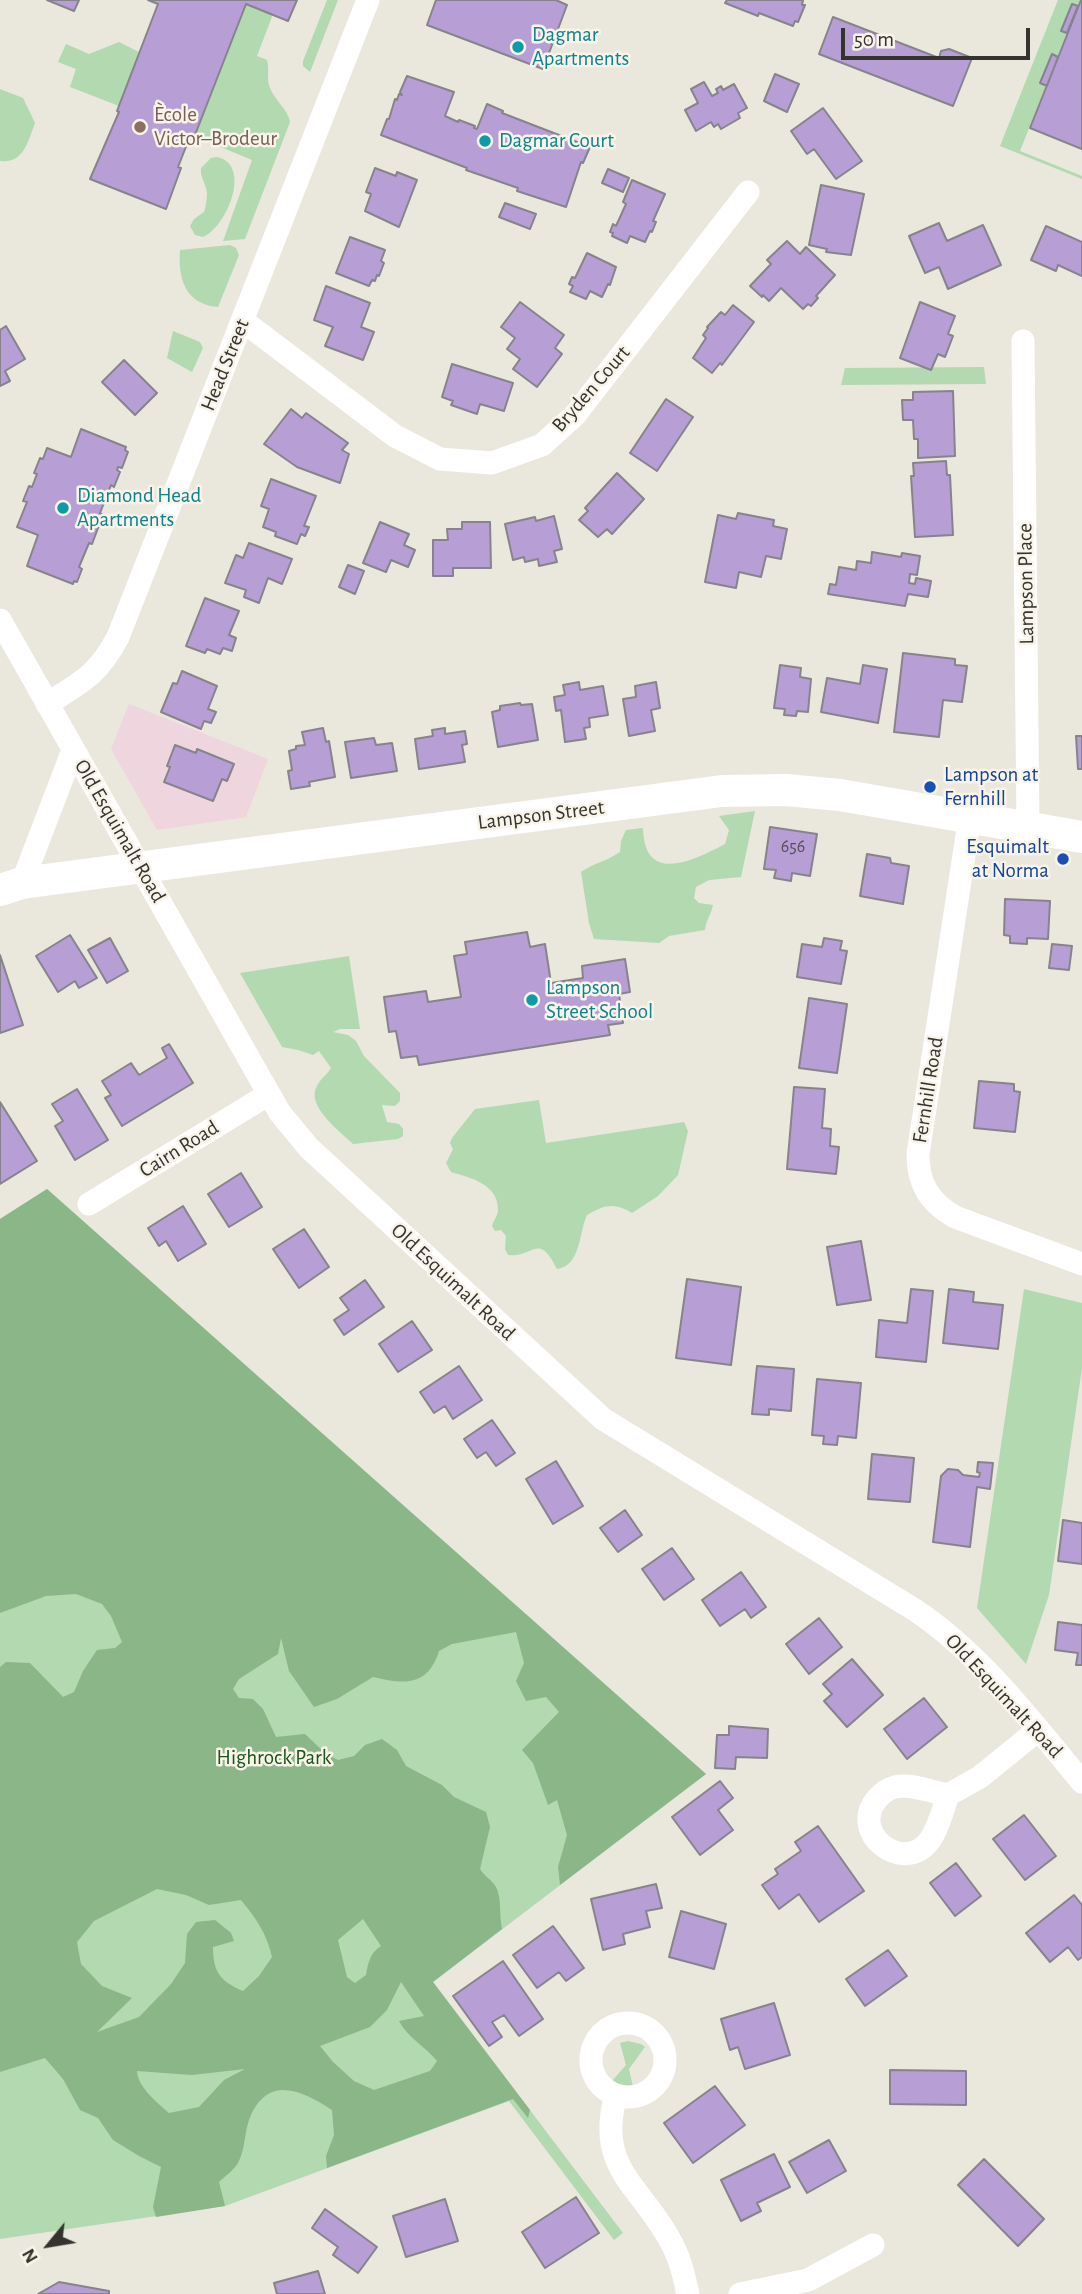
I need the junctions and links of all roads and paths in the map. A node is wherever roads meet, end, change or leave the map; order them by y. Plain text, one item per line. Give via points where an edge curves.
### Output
1 (368, 0) edge
2 (748, 192) dead end
3 (243, 321) junction
4 (1024, 341) dead end
5 (0, 620) edge
6 (47, 704) junction
7 (73, 750) junction
8 (970, 816) junction
9 (1028, 827) junction
10 (1082, 837) edge
11 (141, 867) junction
12 (11, 886) edge
13 (269, 1094) junction
14 (89, 1205) dead end
15 (1082, 1264) edge
16 (1038, 1730) junction
17 (1082, 1782) edge
18 (948, 1795) dead end
19 (616, 2095) dead end
20 (873, 2245) dead end
21 (688, 2294) edge
22 (740, 2294) edge

1 - 3 street, Head Street
2 - 3 street, Bryden Court via 575,415 542,445 492,463 440,459 395,436
3 - 6 street, Head Street via 118,637 92,676
4 - 9 street, Lampson Place
5 - 6 street, Old Esquimalt Road
6 - 7 street, Old Esquimalt Road
7 - 11 street, Old Esquimalt Road
7 - 12 street
8 - 9 main road, Lampson Street
8 - 11 main road, Lampson Street via 840,795 786,790 722,792
8 - 15 street, Fernhill Road via 918,1170 926,1192 955,1217
9 - 10 main road, Lampson Street
11 - 12 main road, Lampson Street
11 - 13 street, Old Esquimalt Road
13 - 14 street, Cairn Road
13 - 16 street, Old Esquimalt Road via 294,1131 325,1164 603,1419 934,1623 969,1653
16 - 17 street, Old Esquimalt Road
16 - 18 street via 980,1777
19 - 21 street via 610,2123 617,2163 671,2241
20 - 22 street via 808,2280

